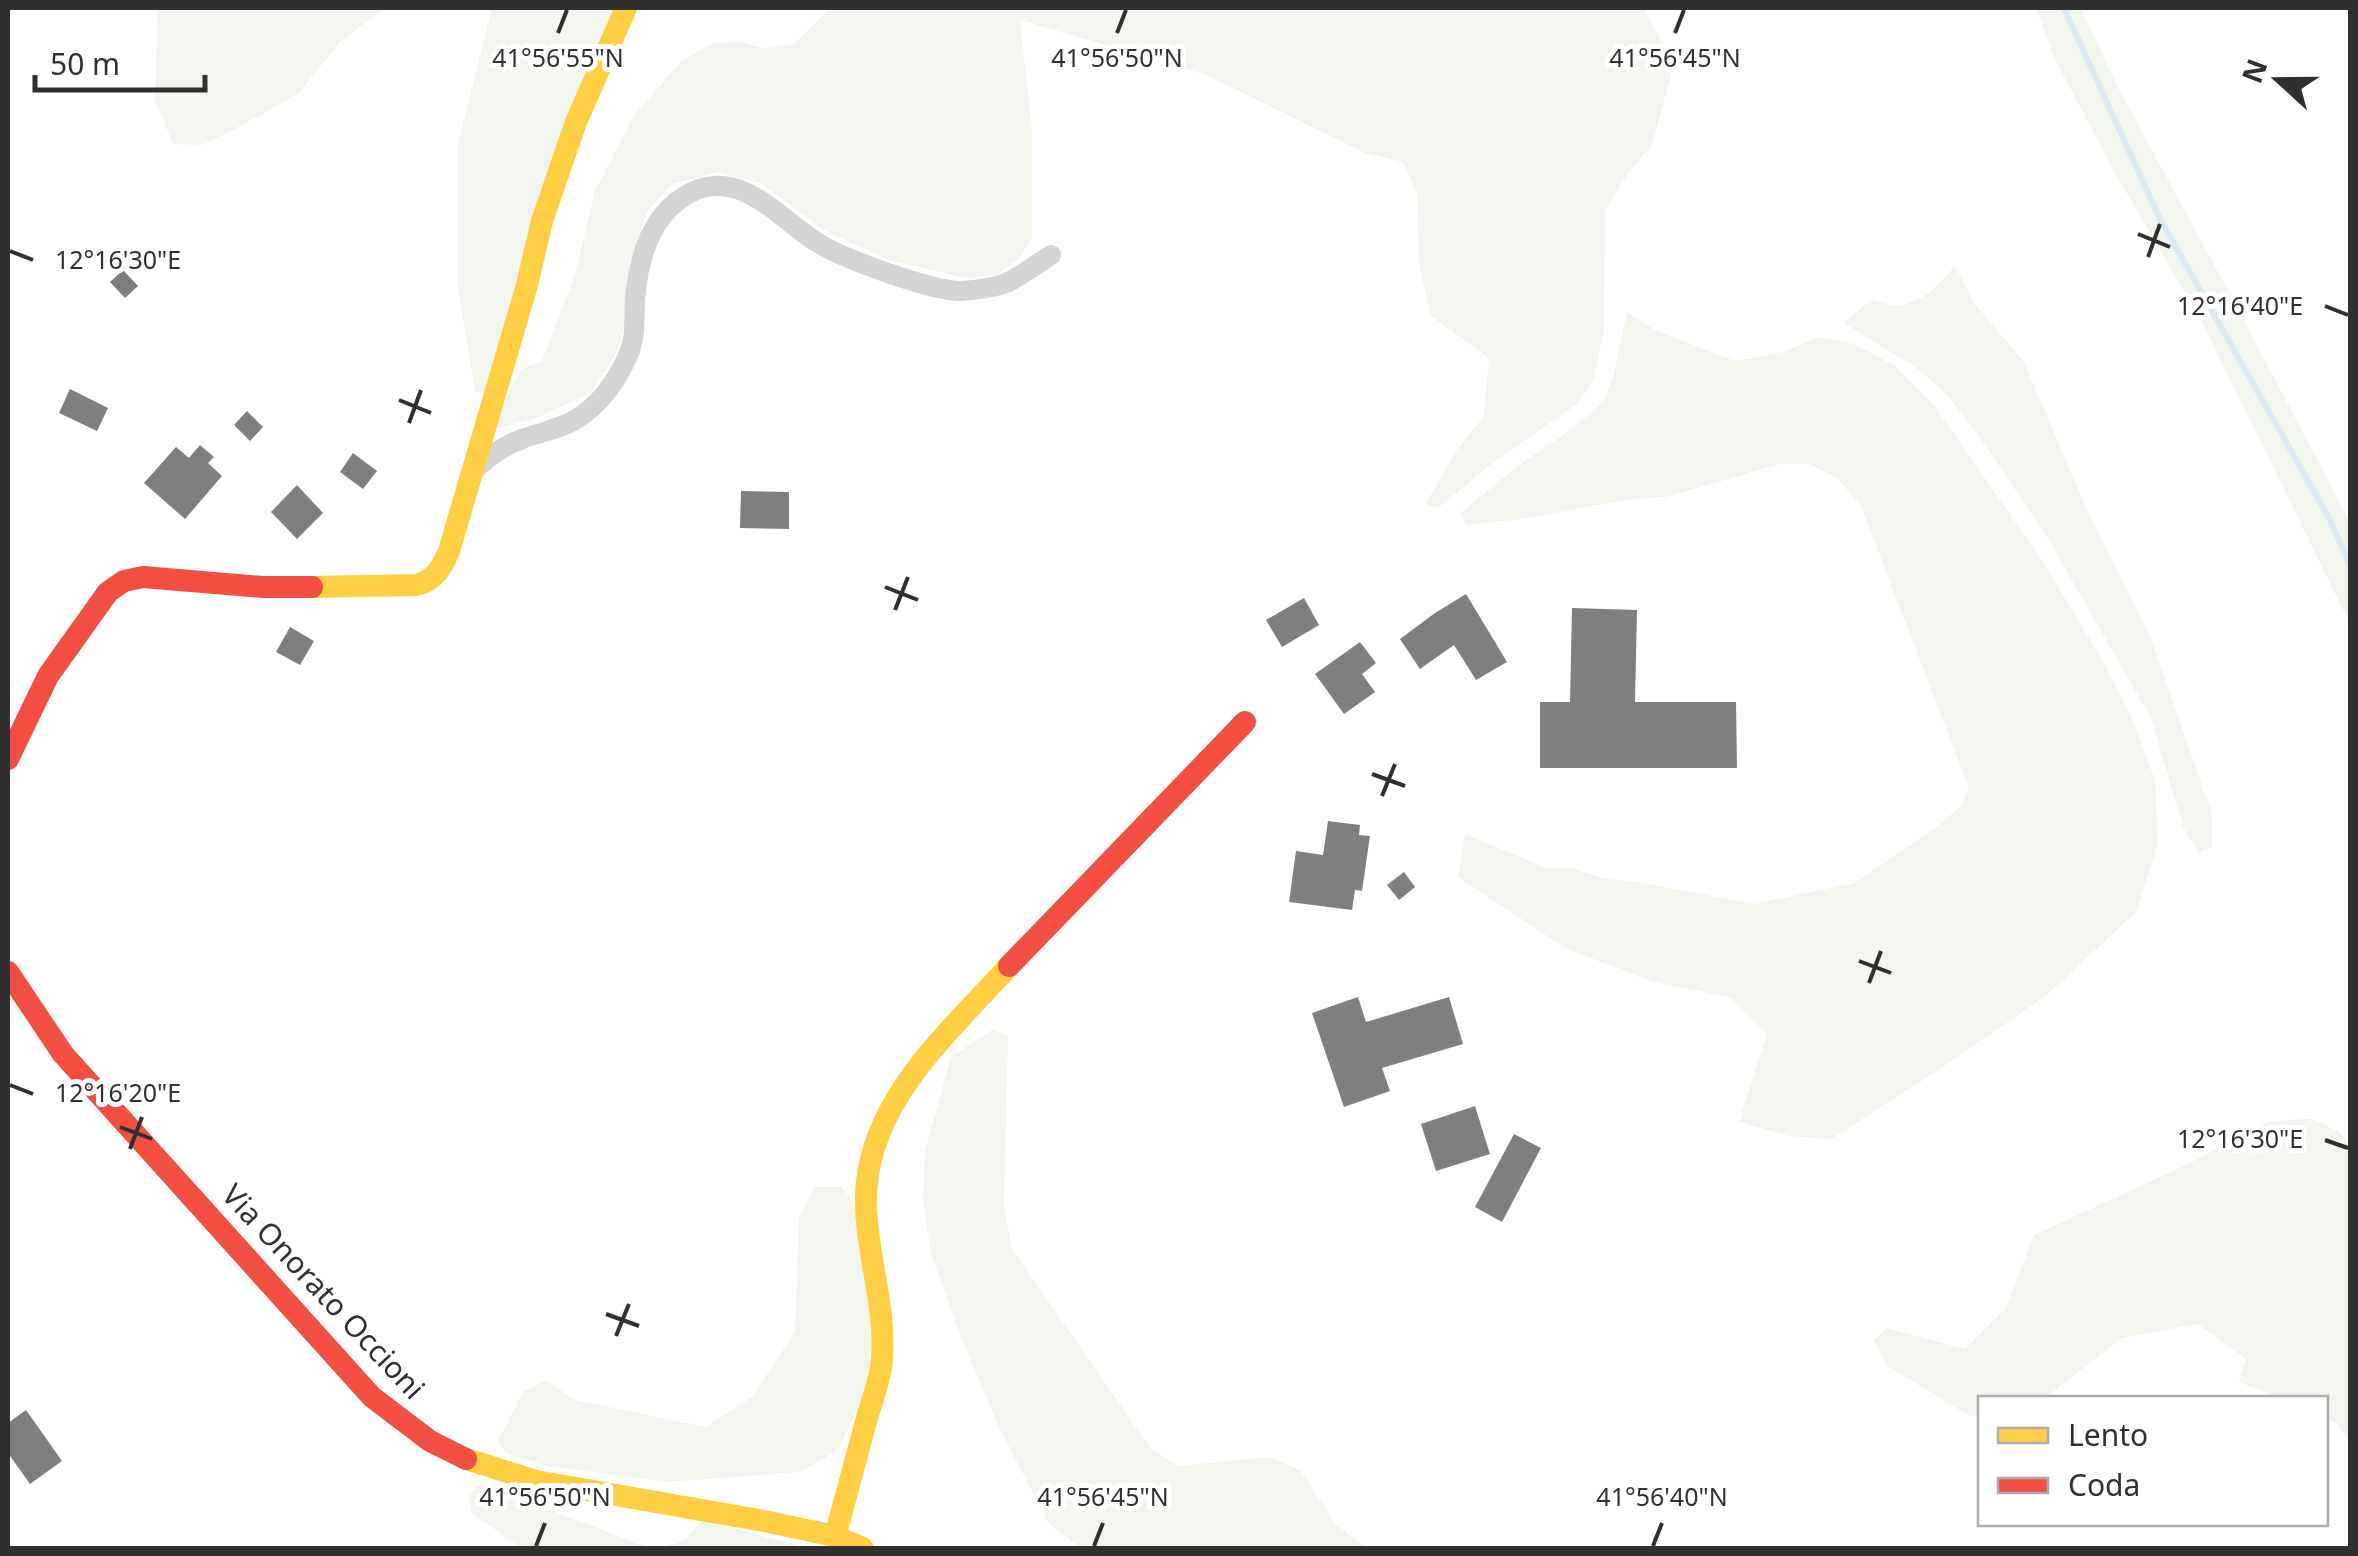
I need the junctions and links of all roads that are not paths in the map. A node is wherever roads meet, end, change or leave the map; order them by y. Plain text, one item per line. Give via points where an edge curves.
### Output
1 (626, 8) edge
2 (1051, 255) dead end
3 (471, 474) junction
4 (1246, 722) dead end
5 (8, 759) edge
6 (8, 972) edge
7 (835, 1536) junction
8 (863, 1548) edge

1 - 3 street via 542,221
2 - 3 street via 1006,283 942,288 818,244 737,188 707,186 666,212 652,233 638,270 628,358 606,394 576,420 518,440
3 - 5 street via 441,570 422,586 263,587 143,577 118,583 48,676
4 - 7 street via 1030,943 914,1071 890,1108 867,1172 882,1364
6 - 7 street, Via Onorato Occioni via 89,1084 372,1396 418,1433 455,1455 536,1481
7 - 8 street, Via Onorato Occioni

